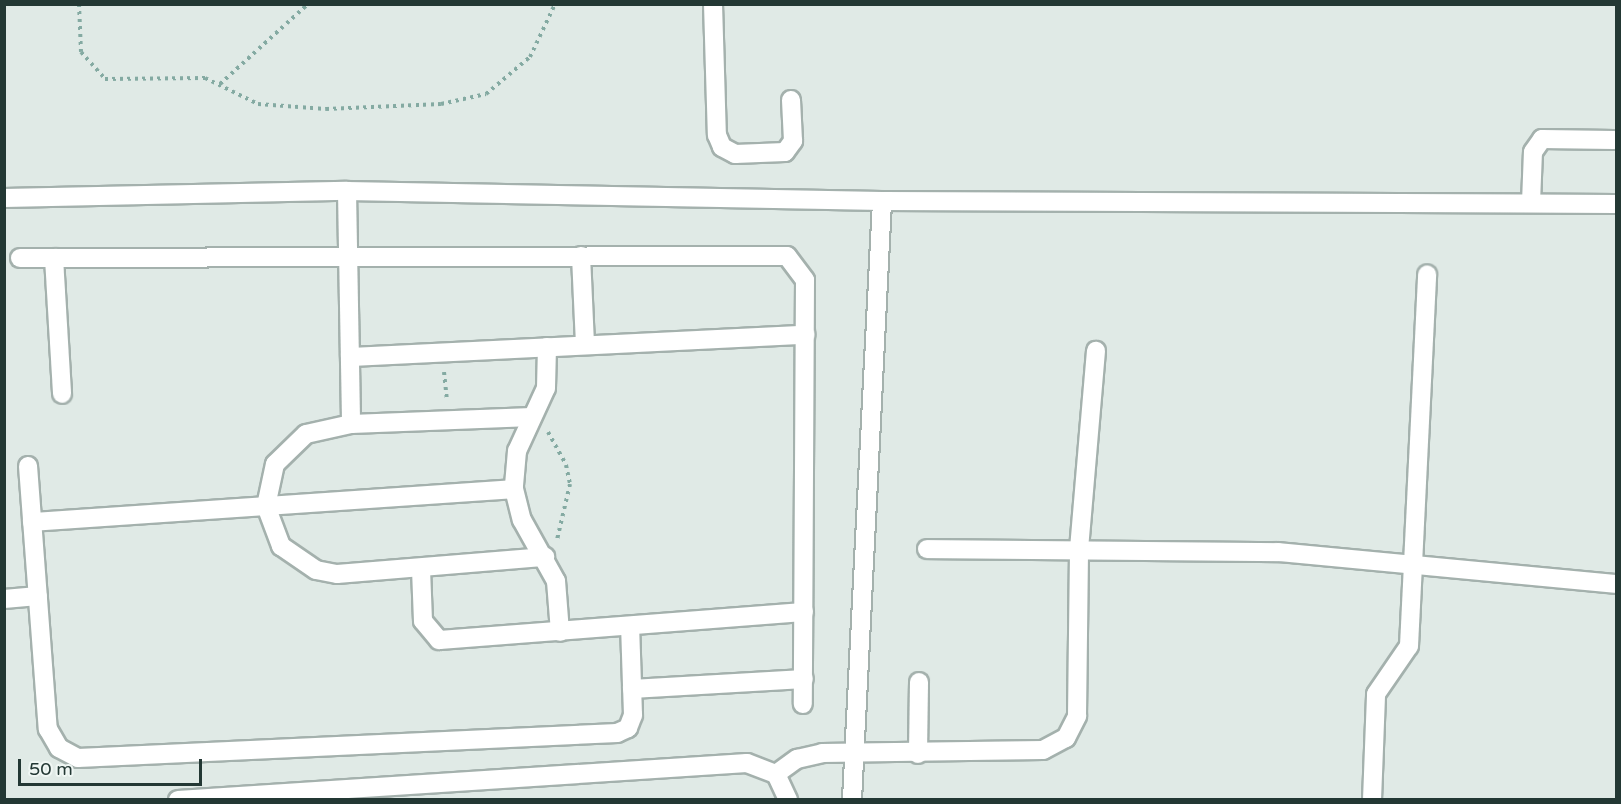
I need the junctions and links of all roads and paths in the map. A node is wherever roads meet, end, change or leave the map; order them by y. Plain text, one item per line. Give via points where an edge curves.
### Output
1 (79, 4) edge
2 (555, 4) edge
3 (713, 4) edge
4 (307, 5) edge
5 (220, 84) junction
6 (791, 100) dead end
7 (1614, 140) dead end
8 (347, 190) junction
9 (4, 198) edge
10 (882, 201) junction
11 (1531, 204) junction
12 (1617, 204) edge
13 (581, 256) junction
14 (20, 258) dead end
15 (54, 258) junction
16 (348, 258) junction
17 (1427, 274) dead end
18 (805, 335) junction
19 (585, 345) junction
20 (547, 347) junction
21 (1096, 351) dead end
22 (443, 353) junction
23 (350, 357) junction
24 (62, 394) dead end
25 (532, 417) junction
26 (448, 419) junction
27 (351, 424) junction
28 (547, 431) dead end
29 (28, 466) dead end
30 (514, 489) junction
31 (266, 506) junction
32 (32, 522) junction
33 (557, 541) dead end
34 (927, 549) dead end
35 (1079, 549) junction
36 (544, 557) junction
37 (1413, 564) junction
38 (421, 569) junction
39 (1617, 584) edge
40 (38, 596) junction
41 (4, 599) edge
42 (804, 612) junction
43 (630, 626) junction
44 (560, 632) junction
45 (804, 679) junction
46 (919, 682) dead end
47 (632, 689) junction
48 (803, 704) dead end
49 (854, 753) junction
50 (918, 754) junction
51 (776, 774) junction
52 (204, 799) edge
53 (178, 800) edge
54 (788, 800) edge
55 (852, 800) edge
56 (1372, 800) edge

1 - 5 path via 81,51 105,79 197,77
2 - 5 path via 539,42 518,70 466,101 326,110 269,106
3 - 6 street via 717,135 722,147 735,154 785,152 793,141
4 - 5 path
7 - 11 street via 1542,139 1533,153
8 - 9 street
8 - 10 street
8 - 16 street
10 - 11 street
10 - 49 street
11 - 12 street
13 - 16 street
13 - 18 street via 787,256 805,280
13 - 19 street
14 - 15 street
15 - 16 street
15 - 24 street
16 - 23 street
17 - 37 street
18 - 19 street
18 - 42 street
19 - 20 street
20 - 22 street
20 - 25 street via 546,388
21 - 35 street
22 - 23 street
22 - 26 path
23 - 27 street
25 - 26 street
25 - 30 street via 518,451
26 - 27 street
27 - 31 street via 306,434 288,447 275,464
28 - 33 path via 558,447 570,484
29 - 32 street
30 - 31 street
30 - 36 street via 522,520
31 - 32 street
31 - 38 street via 281,546 316,570 368,574
32 - 40 street
34 - 35 street
35 - 37 street via 1278,552
35 - 50 street via 1077,716 1066,738 1043,750
36 - 38 street
36 - 44 street via 556,580
37 - 39 street
37 - 56 street via 1407,654 1376,694
38 - 44 street via 423,621 439,640
40 - 41 street
40 - 47 street via 48,729 59,748 78,758 617,733 632,722
42 - 43 street
42 - 45 street
43 - 44 street
43 - 47 street
45 - 47 street
45 - 48 street
46 - 50 street
49 - 50 street
49 - 51 street via 809,754
49 - 55 street
51 - 52 street via 747,763
51 - 54 street
52 - 53 street

